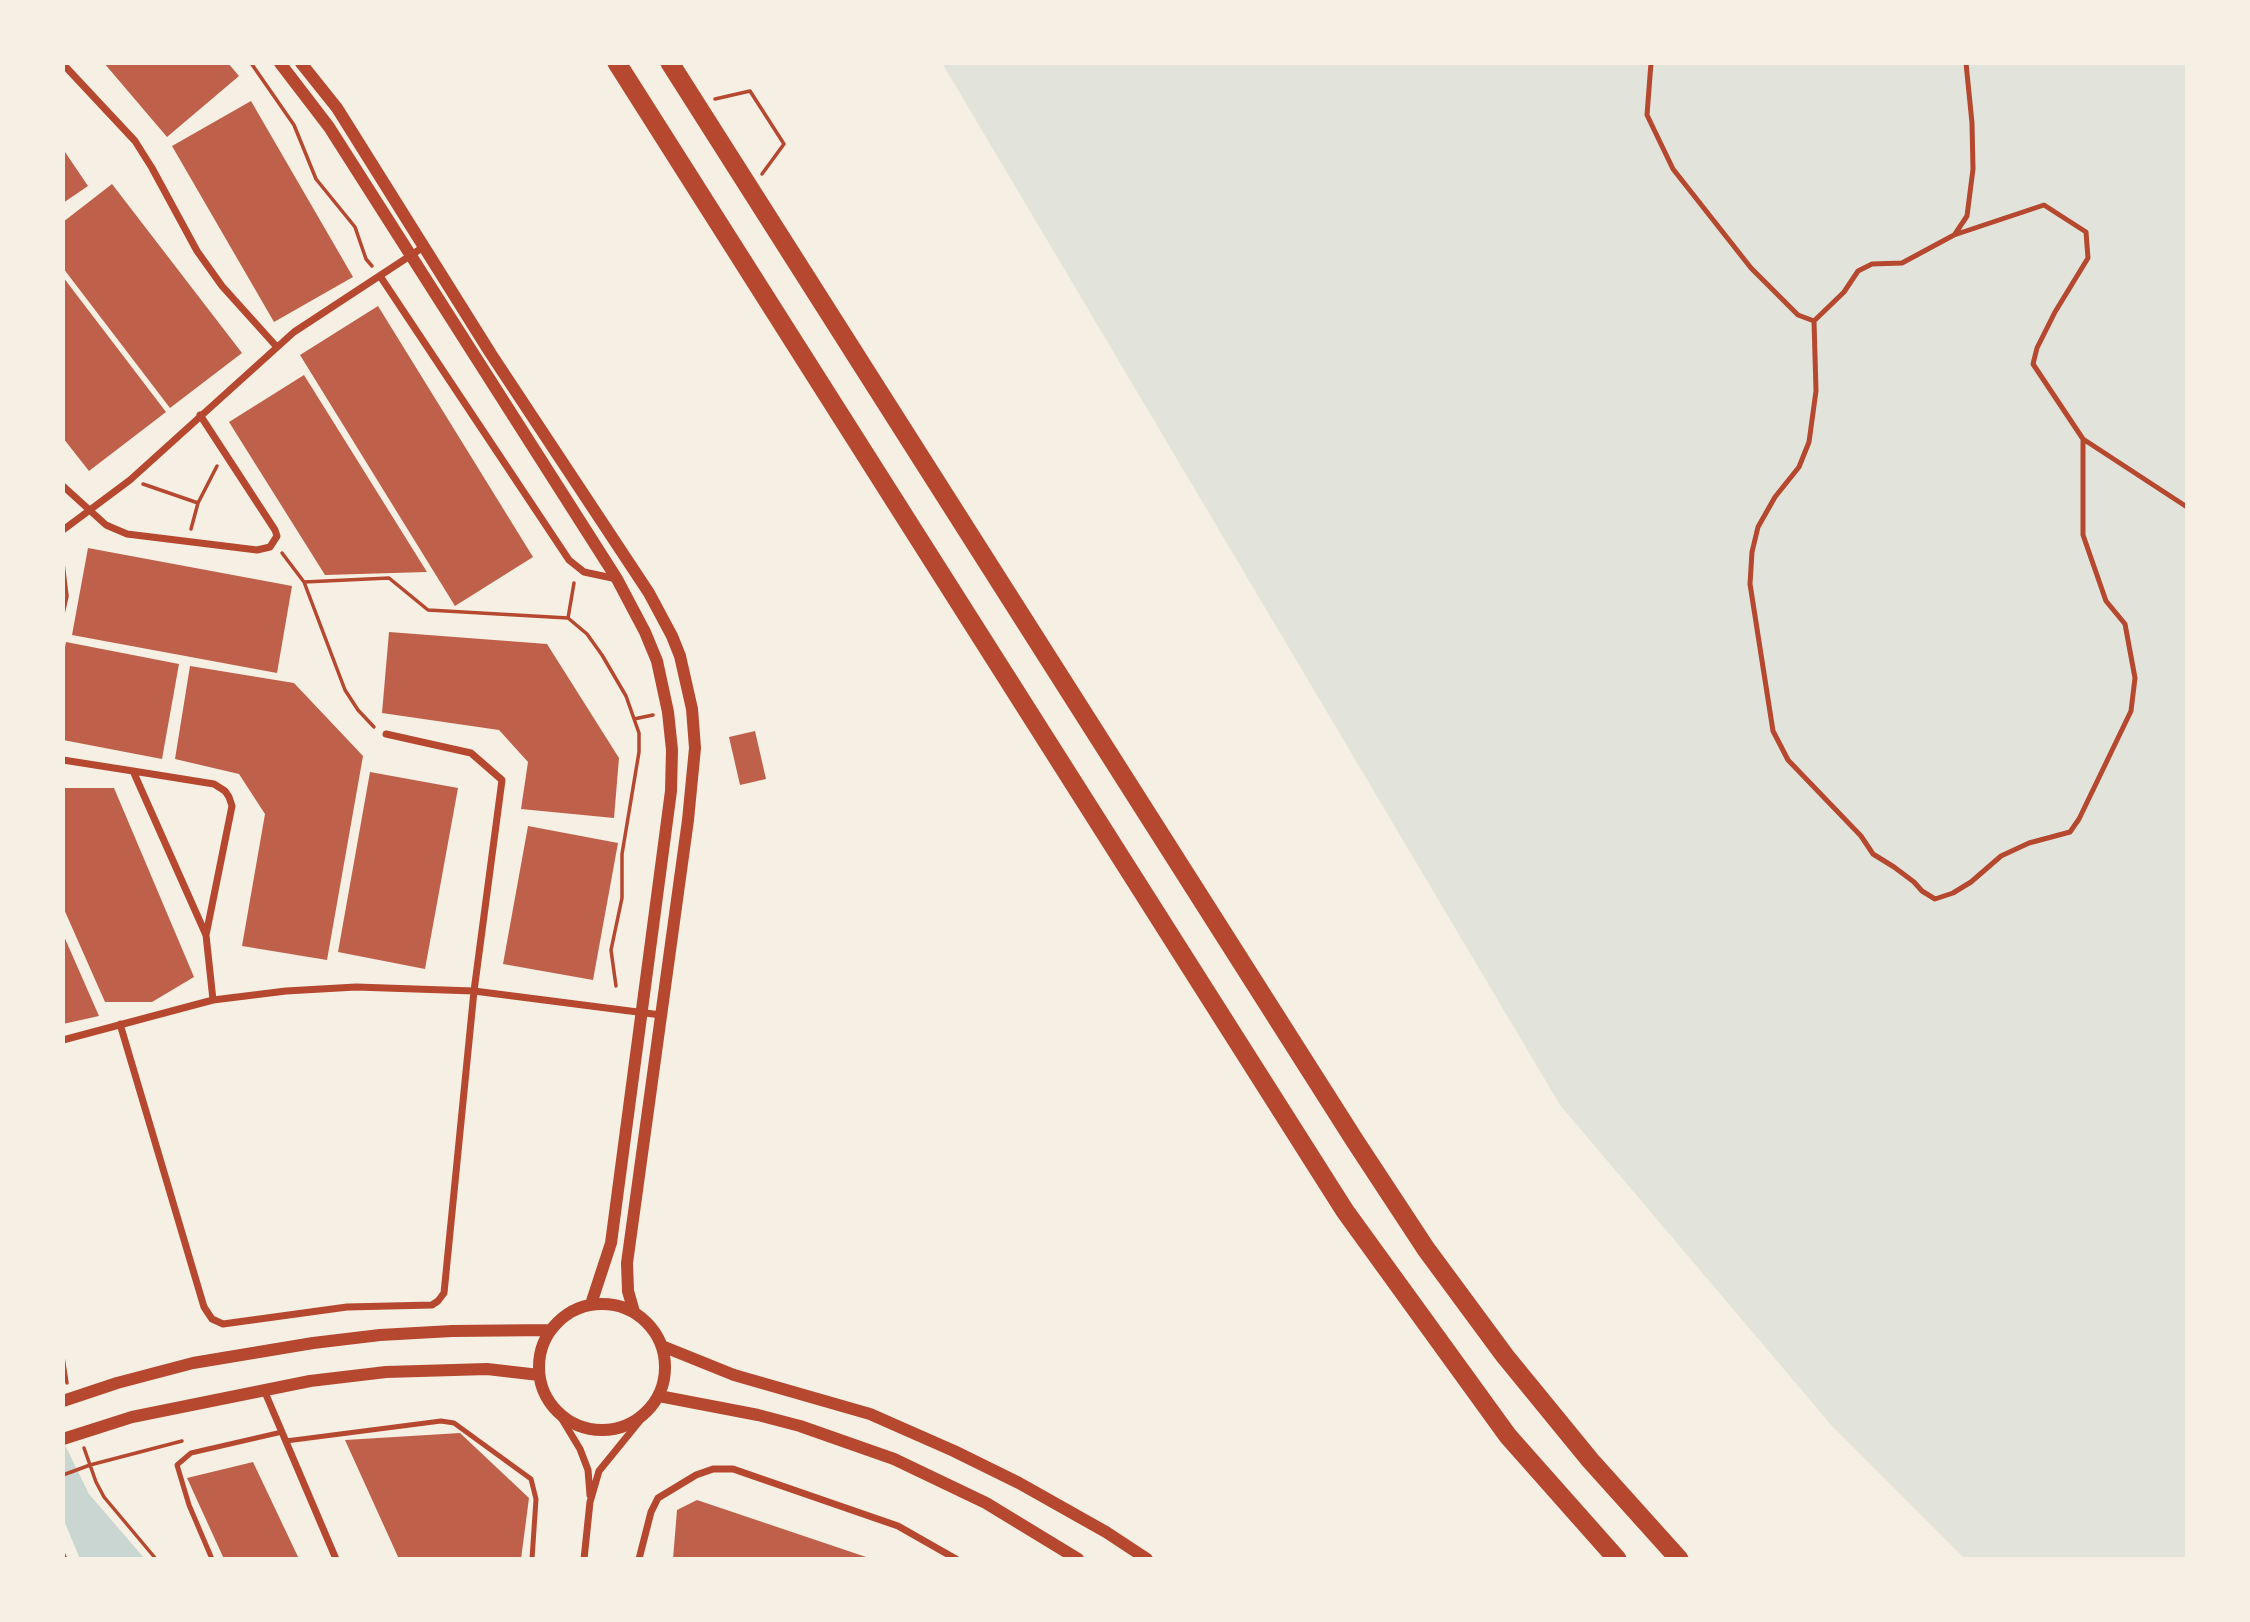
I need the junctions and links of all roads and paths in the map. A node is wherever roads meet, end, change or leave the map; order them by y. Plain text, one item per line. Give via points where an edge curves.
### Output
1 (251, 63) edge
2 (280, 63) edge
3 (301, 63) edge
4 (617, 63) edge
5 (670, 63) edge
6 (1651, 63) edge
7 (1966, 63) edge
8 (63, 64) edge
9 (696, 103) junction
10 (751, 189) junction
11 (1954, 236) junction
12 (425, 246) junction
13 (411, 256) junction
14 (380, 276) junction
15 (1814, 321) junction
16 (276, 346) junction
17 (200, 415) junction
18 (2083, 439) junction
19 (224, 452) junction
20 (130, 480) junction
21 (63, 486) edge
22 (198, 503) junction
23 (2187, 507) edge
24 (91, 511) junction
25 (63, 530) edge
26 (188, 542) junction
27 (275, 543) junction
28 (569, 560) junction
29 (63, 563) edge
30 (617, 579) junction
31 (304, 582) junction
32 (63, 614) edge
33 (568, 618) junction
34 (386, 734) joint
35 (63, 760) edge
36 (133, 771) junction
37 (206, 936) junction
38 (616, 986) dead end
39 (474, 991) junction
40 (213, 1000) junction
41 (642, 1013) junction
42 (661, 1015) junction
43 (120, 1024) junction
44 (63, 1040) edge
45 (591, 1304) junction
46 (634, 1312) junction
47 (550, 1330) junction
48 (662, 1346) junction
49 (63, 1357) edge
50 (539, 1376) junction
51 (264, 1389) junction
52 (66, 1396) edge
53 (659, 1396) junction
54 (556, 1411) junction
55 (647, 1412) junction
56 (282, 1432) junction
57 (63, 1439) edge
58 (81, 1439) dead end
59 (191, 1439) dead end
60 (286, 1441) junction
61 (90, 1465) junction
62 (63, 1475) edge
63 (590, 1502) junction
64 (63, 1553) edge
65 (66, 1559) edge
66 (156, 1559) edge
67 (212, 1559) edge
68 (336, 1559) edge
69 (533, 1559) edge
70 (584, 1559) edge
71 (639, 1559) edge
72 (956, 1559) edge
73 (1077, 1559) edge
74 (1147, 1559) edge
75 (1617, 1559) edge
76 (1679, 1559) edge

1 - 14 path via 294,125 316,179 355,227 366,259
2 - 13 street via 330,128
3 - 12 street via 337,108
4 - 75 highway via 1346,1211 1508,1436
5 - 9 highway
6 - 15 lane via 1647,115 1673,169 1751,268 1798,315
7 - 11 lane via 1973,169 1967,216
8 - 16 street via 135,141 197,251
9 - 10 highway
9 - 10 path via 750,91 784,144
10 - 76 highway via 1426,1249 1505,1356
11 - 15 lane via 1902,263 1872,264 1858,271
11 - 18 lane via 2045,205 2085,232 2088,258 2055,312 2033,364
12 - 13 street
12 - 42 street via 649,593 680,656 695,748
13 - 14 street
13 - 30 street
14 - 16 street
14 - 28 street
15 - 18 lane via 1816,391 1809,442 1758,527 1752,552 1750,584 1773,731 1788,760 1873,853 1935,898 1953,893 2001,856 2029,842 2070,831 2131,711 2135,678 2125,624 2106,601 2083,535
16 - 17 street
17 - 19 street
17 - 20 street
18 - 23 lane
19 - 22 path
19 - 27 street via 275,530
20 - 22 path
20 - 24 street
21 - 24 street
22 - 26 path
24 - 25 street
24 - 26 street via 127,534
26 - 27 street via 257,550
27 - 31 path
28 - 30 street via 584,572
28 - 33 path via 574,581
29 - 32 path via 67,596
30 - 41 street via 657,661 672,750 671,791
31 - 33 path via 389,578 428,610
31 - 34 path via 345,690 358,710
33 - 38 path via 602,655 626,696 639,733 622,854 622,898 611,950
34 - 39 street via 471,753 502,780
35 - 36 street
36 - 37 street
36 - 37 street via 214,784 229,797 232,806
37 - 40 street
39 - 40 street via 356,987
39 - 41 street
39 - 43 street via 444,1293 432,1305 347,1307 223,1324 212,1319 204,1307
40 - 43 street
41 - 42 street
41 - 45 street via 611,1243
42 - 46 street via 627,1263
43 - 44 street
45 - 46 street via 606,1303
45 - 47 street via 575,1309
46 - 48 street via 646,1321
47 - 50 street via 542,1344
47 - 52 street via 366,1337 193,1363
48 - 53 street via 665,1380
48 - 74 street via 734,1375 882,1419 1019,1483
49 - 52 path
50 - 51 street via 487,1369 386,1372
50 - 54 street
51 - 56 street
51 - 57 street via 132,1417
53 - 55 street
53 - 73 street via 800,1426 894,1459 986,1503
54 - 55 street via 592,1430 631,1424
54 - 63 street via 588,1470
55 - 63 street via 599,1471
56 - 60 street
56 - 67 lane via 191,1453 177,1465
58 - 61 path
59 - 61 path
60 - 68 street
60 - 69 lane via 454,1423 531,1479 537,1499
61 - 62 path
61 - 66 path via 104,1497
63 - 70 street
64 - 65 path
71 - 72 street via 658,1498 713,1469 733,1469 898,1526

